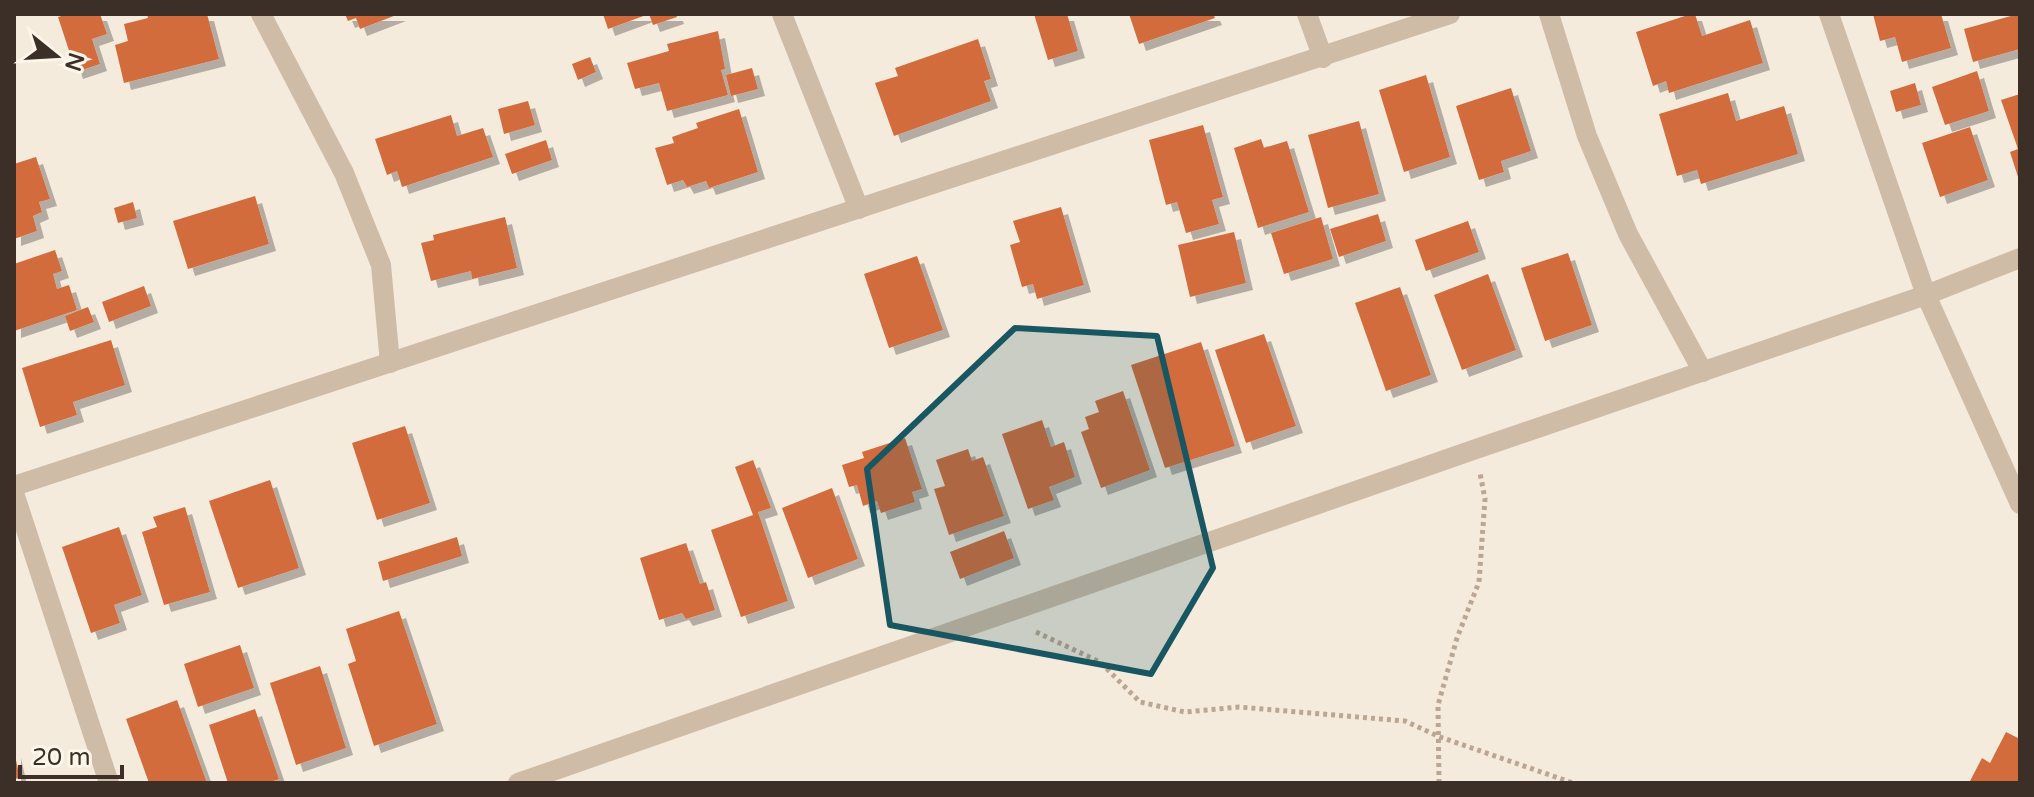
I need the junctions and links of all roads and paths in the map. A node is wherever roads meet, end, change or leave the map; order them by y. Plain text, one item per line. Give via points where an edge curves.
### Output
1 (261, 14) edge
2 (782, 14) edge
3 (1307, 14) edge
4 (1450, 14) edge
5 (1549, 14) edge
6 (1829, 14) edge
7 (1323, 58) junction
8 (859, 209) junction
9 (2020, 258) edge
10 (1926, 295) junction
11 (390, 363) junction
12 (1703, 372) junction
13 (1476, 449) junction
14 (14, 486) edge
15 (14, 493) edge
16 (2020, 504) edge
17 (1019, 609) junction
18 (1440, 737) junction
19 (524, 782) edge
20 (109, 783) edge
21 (1439, 783) edge
22 (1573, 783) edge

1 - 11 street via 344,173 381,265
2 - 8 street
3 - 7 street
4 - 7 street
5 - 12 street via 1587,136 1628,234
6 - 10 street
7 - 8 street
8 - 11 street
9 - 10 street
10 - 12 street
10 - 16 street
11 - 14 street
12 - 13 street
13 - 17 street
13 - 18 path via 1485,499 1479,582 1438,705
15 - 20 street
17 - 18 path via 1031,630 1100,662 1140,702 1185,712 1239,707 1405,721
17 - 19 street
18 - 21 path
18 - 22 path

